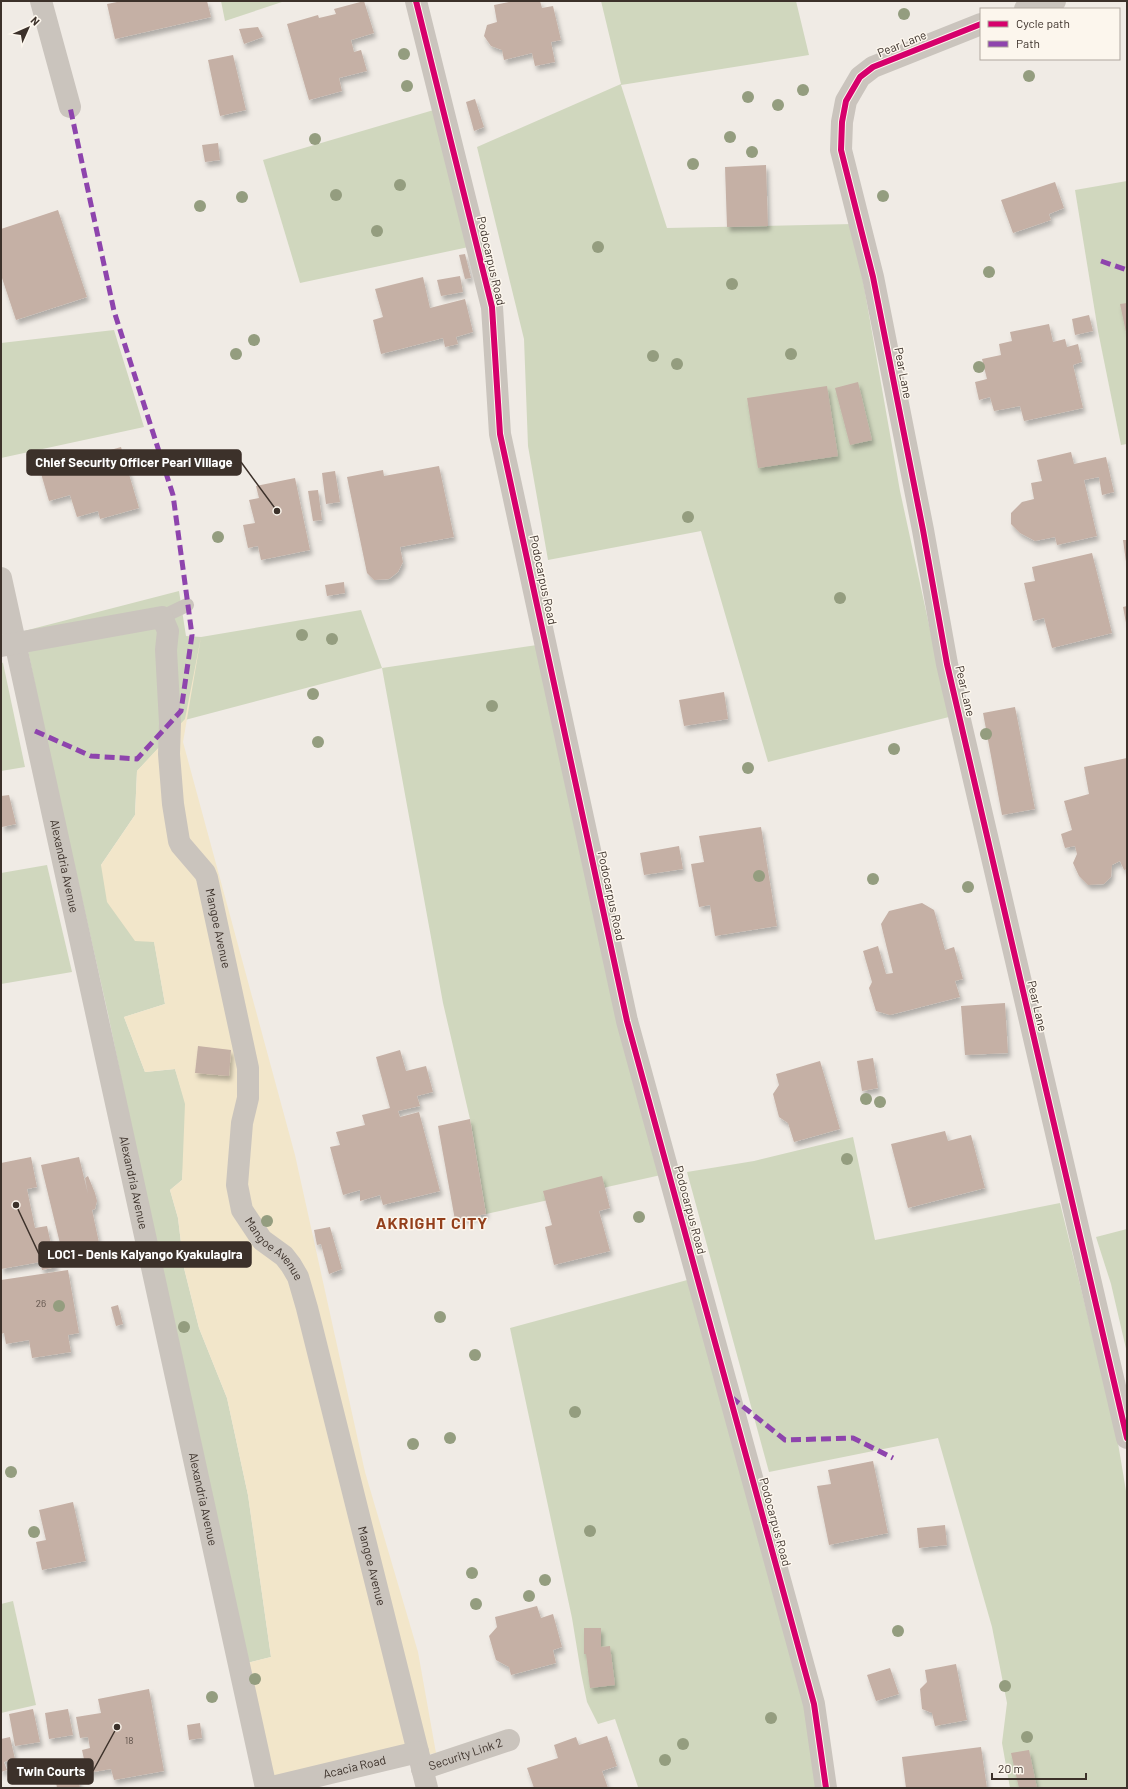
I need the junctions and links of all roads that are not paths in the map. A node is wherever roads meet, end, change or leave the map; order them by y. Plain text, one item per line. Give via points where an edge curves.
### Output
1 (40, 1) edge
2 (416, 1) edge
3 (1055, 1) edge
4 (1029, 8) edge
5 (980, 24) edge
6 (70, 107) dead end
7 (1, 578) edge
8 (187, 605) dead end
9 (162, 617) junction
10 (9, 644) edge
11 (1127, 1438) edge
12 (509, 1740) dead end
13 (422, 1770) edge
14 (267, 1788) edge
15 (826, 1788) edge

1 - 6 street
2 - 15 street, Podocarpus Road via 492,307 500,434 627,1021 814,1704
3 - 4 street
5 - 11 street, Pear Lane via 873,67 860,77 846,102 841,150 873,277 947,664
7 - 10 street, Alexandria Avenue
8 - 9 lane
9 - 10 street
9 - 13 street, Mangoe Avenue via 168,631 166,650 169,754 179,841 207,878 248,1068 248,1098 242,1123 237,1185 242,1210 262,1240 284,1256 298,1277
10 - 14 street, Alexandria Avenue
12 - 13 street, Security Link 2
13 - 14 street, Acacia Road

